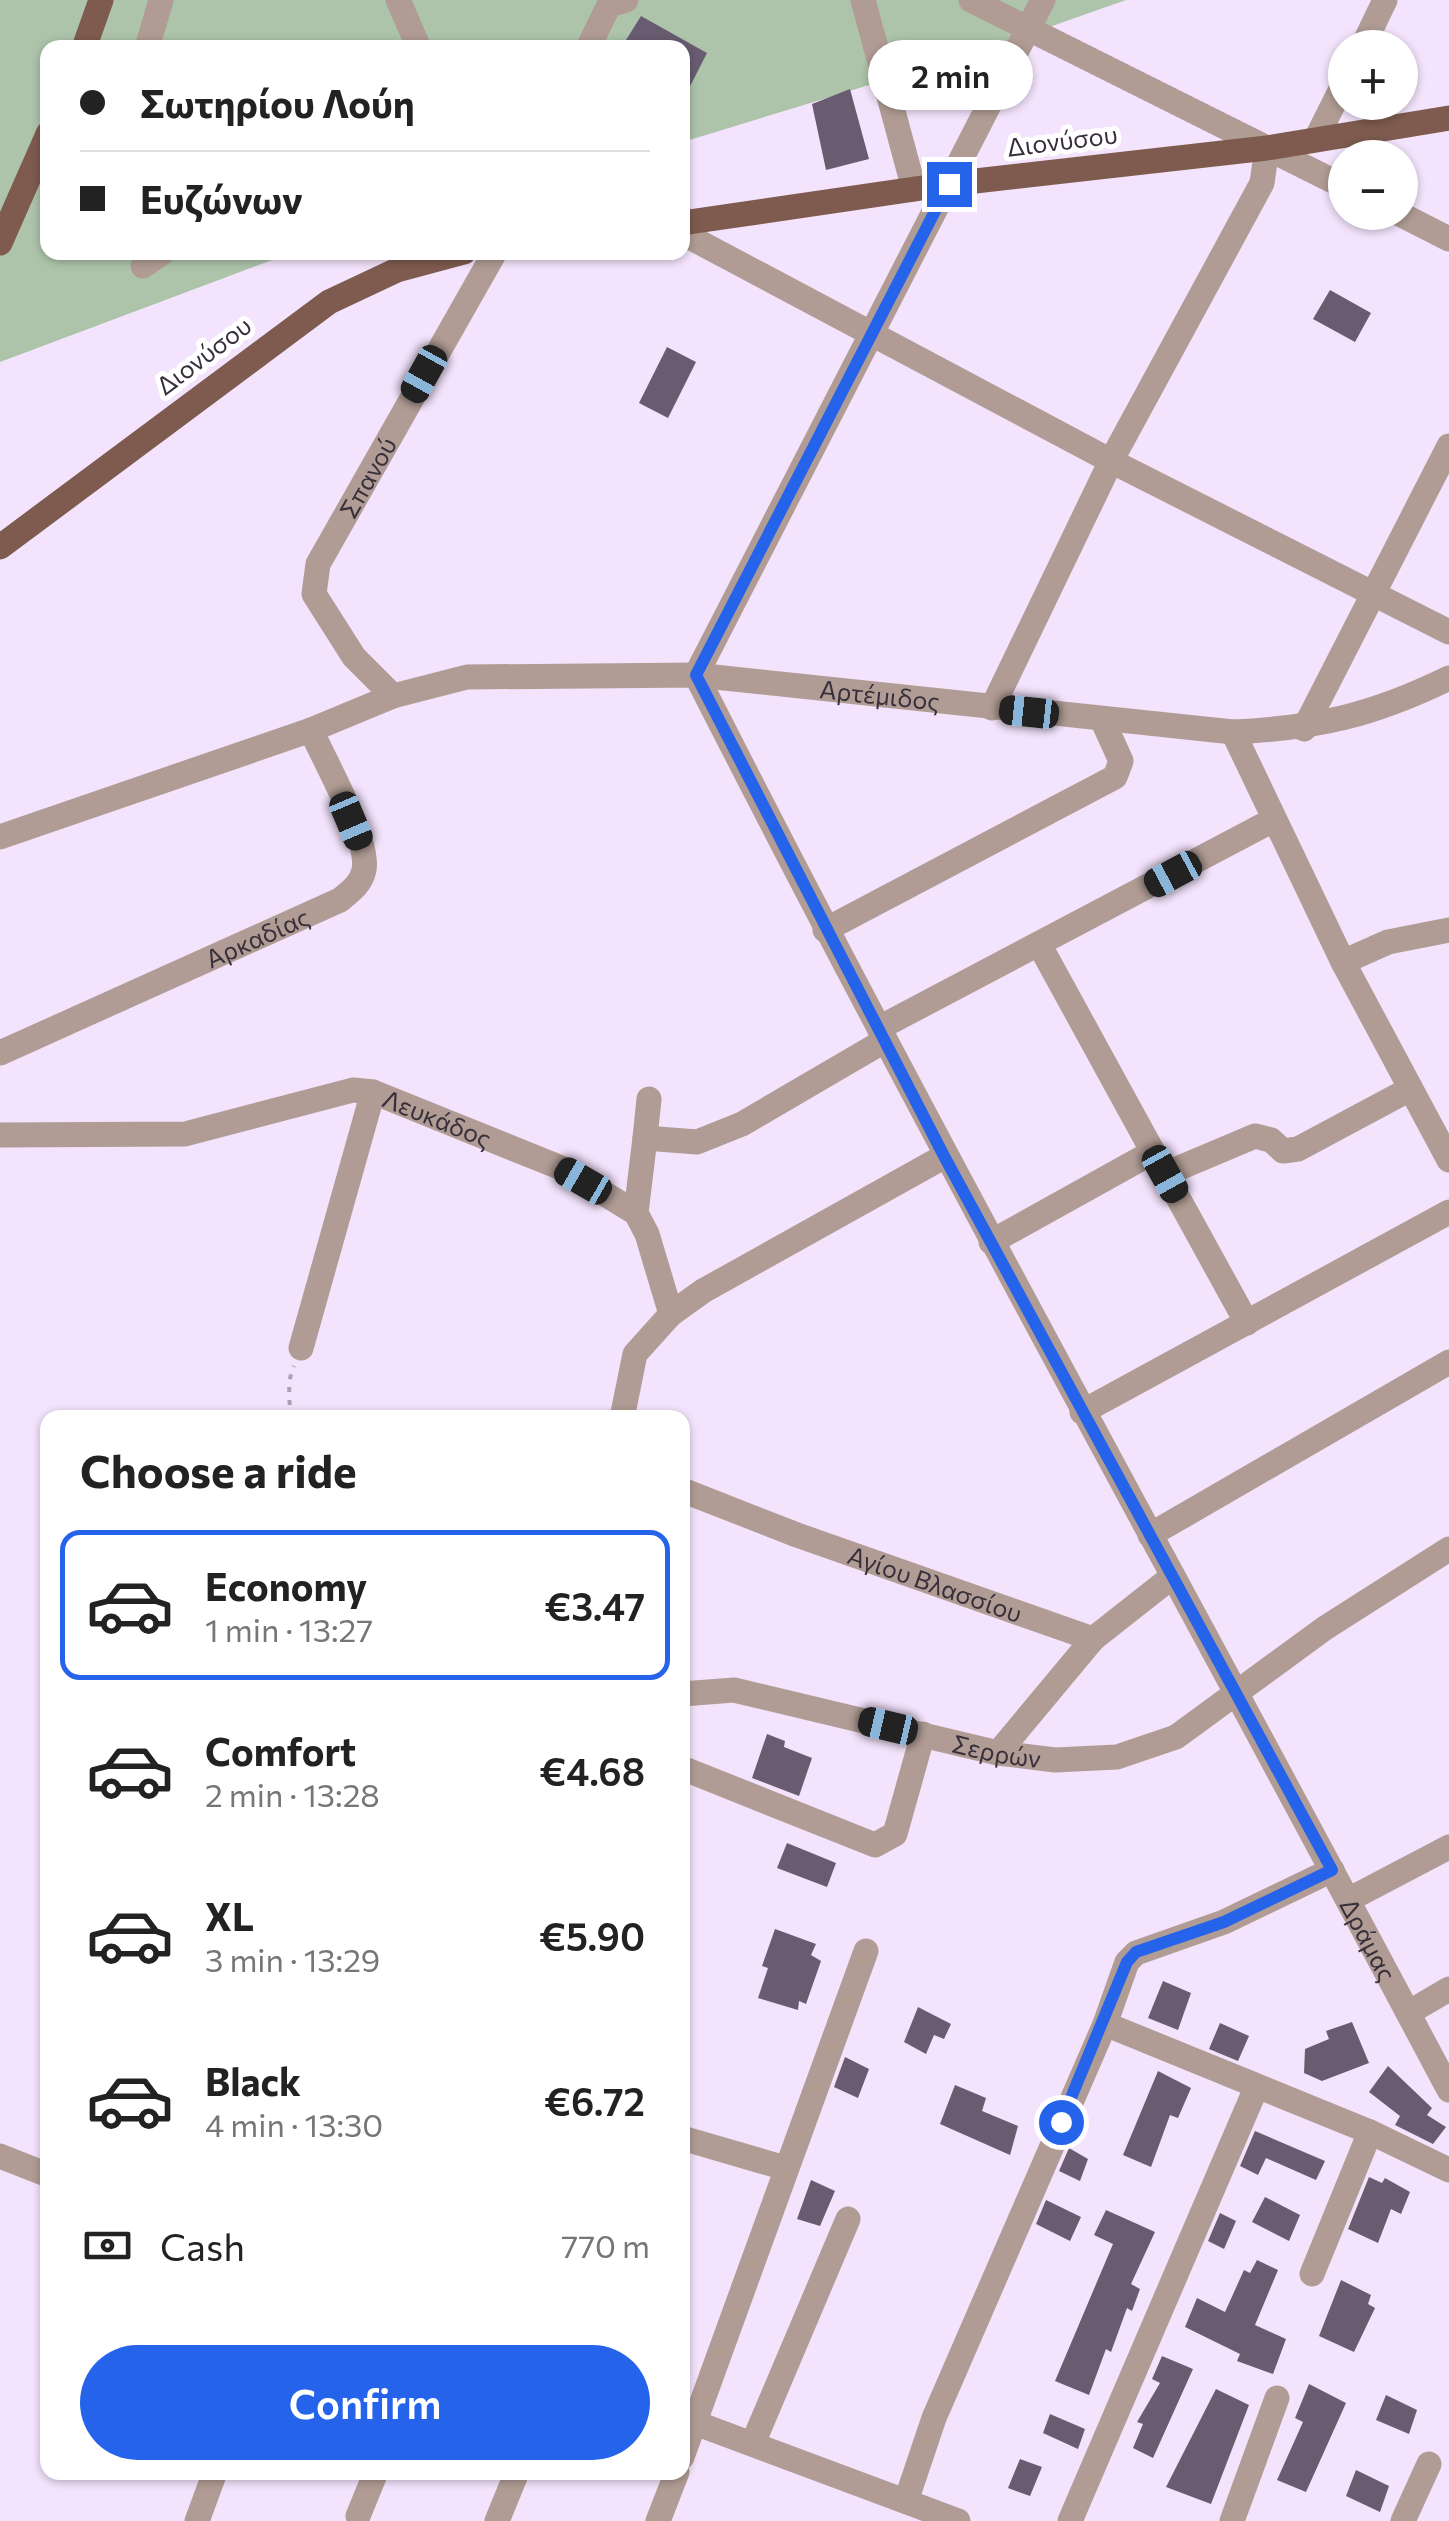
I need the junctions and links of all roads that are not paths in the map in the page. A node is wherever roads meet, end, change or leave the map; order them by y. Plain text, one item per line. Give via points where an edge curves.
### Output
1 (101, 0) edge
2 (161, 0) edge
3 (398, 0) edge
4 (862, 0) edge
5 (972, 0) edge
6 (1043, 0) edge
7 (1386, 0) edge
8 (614, 2) edge
9 (1028, 28) junction
10 (1371, 30) edge
11 (87, 40) edge
12 (149, 40) edge
13 (416, 40) edge
14 (593, 40) edge
15 (1328, 115) edge
16 (1449, 118) edge
17 (1317, 137) junction
18 (1267, 148) junction
19 (40, 152) edge
20 (1328, 178) edge
21 (949, 184) junction
22 (914, 190) junction
23 (690, 222) edge
24 (1418, 223) edge
25 (690, 237) edge
26 (1449, 239) edge
27 (0, 243) edge
28 (434, 260) edge
29 (490, 260) edge
30 (872, 334) junction
31 (1449, 446) edge
32 (1110, 461) junction
33 (0, 546) edge
34 (1374, 592) junction
35 (1449, 632) edge
36 (696, 675) junction
37 (1449, 678) edge
38 (393, 696) junction
39 (992, 708) junction
40 (1102, 720) junction
41 (1304, 729) junction
42 (311, 730) junction
43 (1233, 732) junction
44 (1273, 820) junction
45 (0, 836) edge
46 (826, 930) junction
47 (1449, 930) edge
48 (1039, 944) junction
49 (1343, 962) junction
50 (881, 1034) junction
51 (0, 1054) edge
52 (1410, 1090) junction
53 (372, 1092) junction
54 (649, 1100) dead end
55 (0, 1135) edge
56 (645, 1138) junction
57 (944, 1156) junction
58 (1449, 1160) edge
59 (1159, 1163) junction
60 (1449, 1212) edge
61 (636, 1213) junction
62 (991, 1242) junction
63 (670, 1314) junction
64 (1247, 1322) junction
65 (301, 1348) road end
66 (1449, 1362) edge
67 (624, 1410) edge
68 (1082, 1412) junction
69 (690, 1493) edge
70 (1150, 1535) junction
71 (1449, 1549) edge
72 (1173, 1576) junction
73 (1093, 1639) junction
74 (1237, 1690) junction
75 (690, 1693) edge
76 (923, 1734) junction
77 (998, 1752) junction
78 (690, 1771) edge
79 (1449, 1847) edge
80 (1332, 1870) junction
81 (1348, 1900) junction
82 (866, 1951) dead end
83 (1449, 1989) edge
84 (1408, 2012) junction
85 (1105, 2024) junction
86 (1256, 2088) junction
87 (1449, 2090) edge
88 (1370, 2132) junction
89 (690, 2140) edge
90 (0, 2156) edge
91 (785, 2168) junction
92 (1449, 2170) edge
93 (40, 2172) edge
94 (848, 2219) dead end
95 (1312, 2274) dead end
96 (1278, 2398) dead end
97 (690, 2415) edge
98 (690, 2421) edge
99 (753, 2443) junction
100 (1429, 2464) dead end
101 (213, 2480) edge
102 (373, 2480) edge
103 (513, 2480) edge
104 (673, 2480) edge
105 (921, 2510) edge
106 (358, 2516) dead end
107 (197, 2521) edge
108 (497, 2521) edge
109 (658, 2521) edge
110 (958, 2521) edge
111 (1070, 2521) edge
112 (1232, 2521) edge
113 (1403, 2521) edge

1 - 11 main road
2 - 12 street
3 - 13 street
4 - 22 street
5 - 9 street
6 - 9 street
7 - 10 street
8 - 14 street
9 - 18 street
9 - 21 street
15 - 17 street
16 - 17 main road, Διονύσου
17 - 18 main road, Διονύσου
18 - 20 street
18 - 21 main road, Διονύσου
18 - 32 street via 1262,183
19 - 27 main road
21 - 22 main road, Διονύσου
21 - 30 street
22 - 23 main road, Διονύσου
24 - 26 street
25 - 30 street
28 - 33 main road, Διονύσου via 328,302
29 - 38 street, Σπανού via 318,564 314,594 354,657
30 - 32 street
30 - 36 street
31 - 34 street
32 - 34 street
32 - 39 street
34 - 35 street
34 - 41 street
36 - 38 street, Αρτέμιδος via 467,677
36 - 39 street, Αρτέμιδος
36 - 46 street, Δράμας
37 - 41 street, Αρτέμιδος via 1397,703
38 - 42 street, Αρτέμιδος
39 - 40 street, Αρτέμιδος
40 - 43 street, Αρτέμιδος
40 - 46 street via 1121,761 1115,778
41 - 43 street, Αρτέμιδος
42 - 45 street, Αρτέμιδος
42 - 51 street, Αρκαδίας via 364,852 354,889
43 - 44 street
44 - 48 street
44 - 49 street
46 - 50 street, Δράμας
47 - 49 street via 1388,942
48 - 50 street
48 - 59 street
49 - 52 street
50 - 56 street via 742,1124 697,1142
50 - 57 street, Δράμας
52 - 58 street
52 - 59 street via 1298,1149 1283,1151 1254,1136
53 - 55 street, Λευκάδος via 339,1093 185,1134
53 - 61 street, Λευκάδος via 564,1170
53 - 65 street
54 - 56 street
56 - 61 street
57 - 62 street, Δράμας
57 - 63 street
59 - 62 street
59 - 64 street
60 - 64 street
61 - 63 street
62 - 68 street, Δράμας
63 - 67 street via 635,1354
64 - 68 street
66 - 70 street
68 - 70 street, Δράμας
69 - 73 street, Αγίου Βλασσίου
70 - 72 street, Δράμας
71 - 74 street, Σερρών
72 - 73 street
72 - 74 street, Δράμας
73 - 77 street
74 - 77 street, Σερρών via 1176,1738 1144,1750 1055,1760
74 - 80 street, Δράμας
75 - 76 street, Σερρών via 734,1690
76 - 77 street, Σερρών
76 - 78 street via 895,1834 875,1845
79 - 81 street
80 - 81 street, Δράμας
80 - 85 street via 1224,1922 1136,1952
81 - 84 street, Δράμας
82 - 91 street
83 - 84 street
84 - 87 street, Δράμας
85 - 86 street
85 - 105 street via 934,2418
86 - 88 street
86 - 111 street
88 - 92 street
88 - 95 street
89 - 91 street
90 - 93 street
91 - 97 street
94 - 99 street
96 - 112 street
98 - 99 street
99 - 105 street
100 - 113 street
101 - 107 street
102 - 106 street
103 - 108 street
104 - 109 street
105 - 110 street

